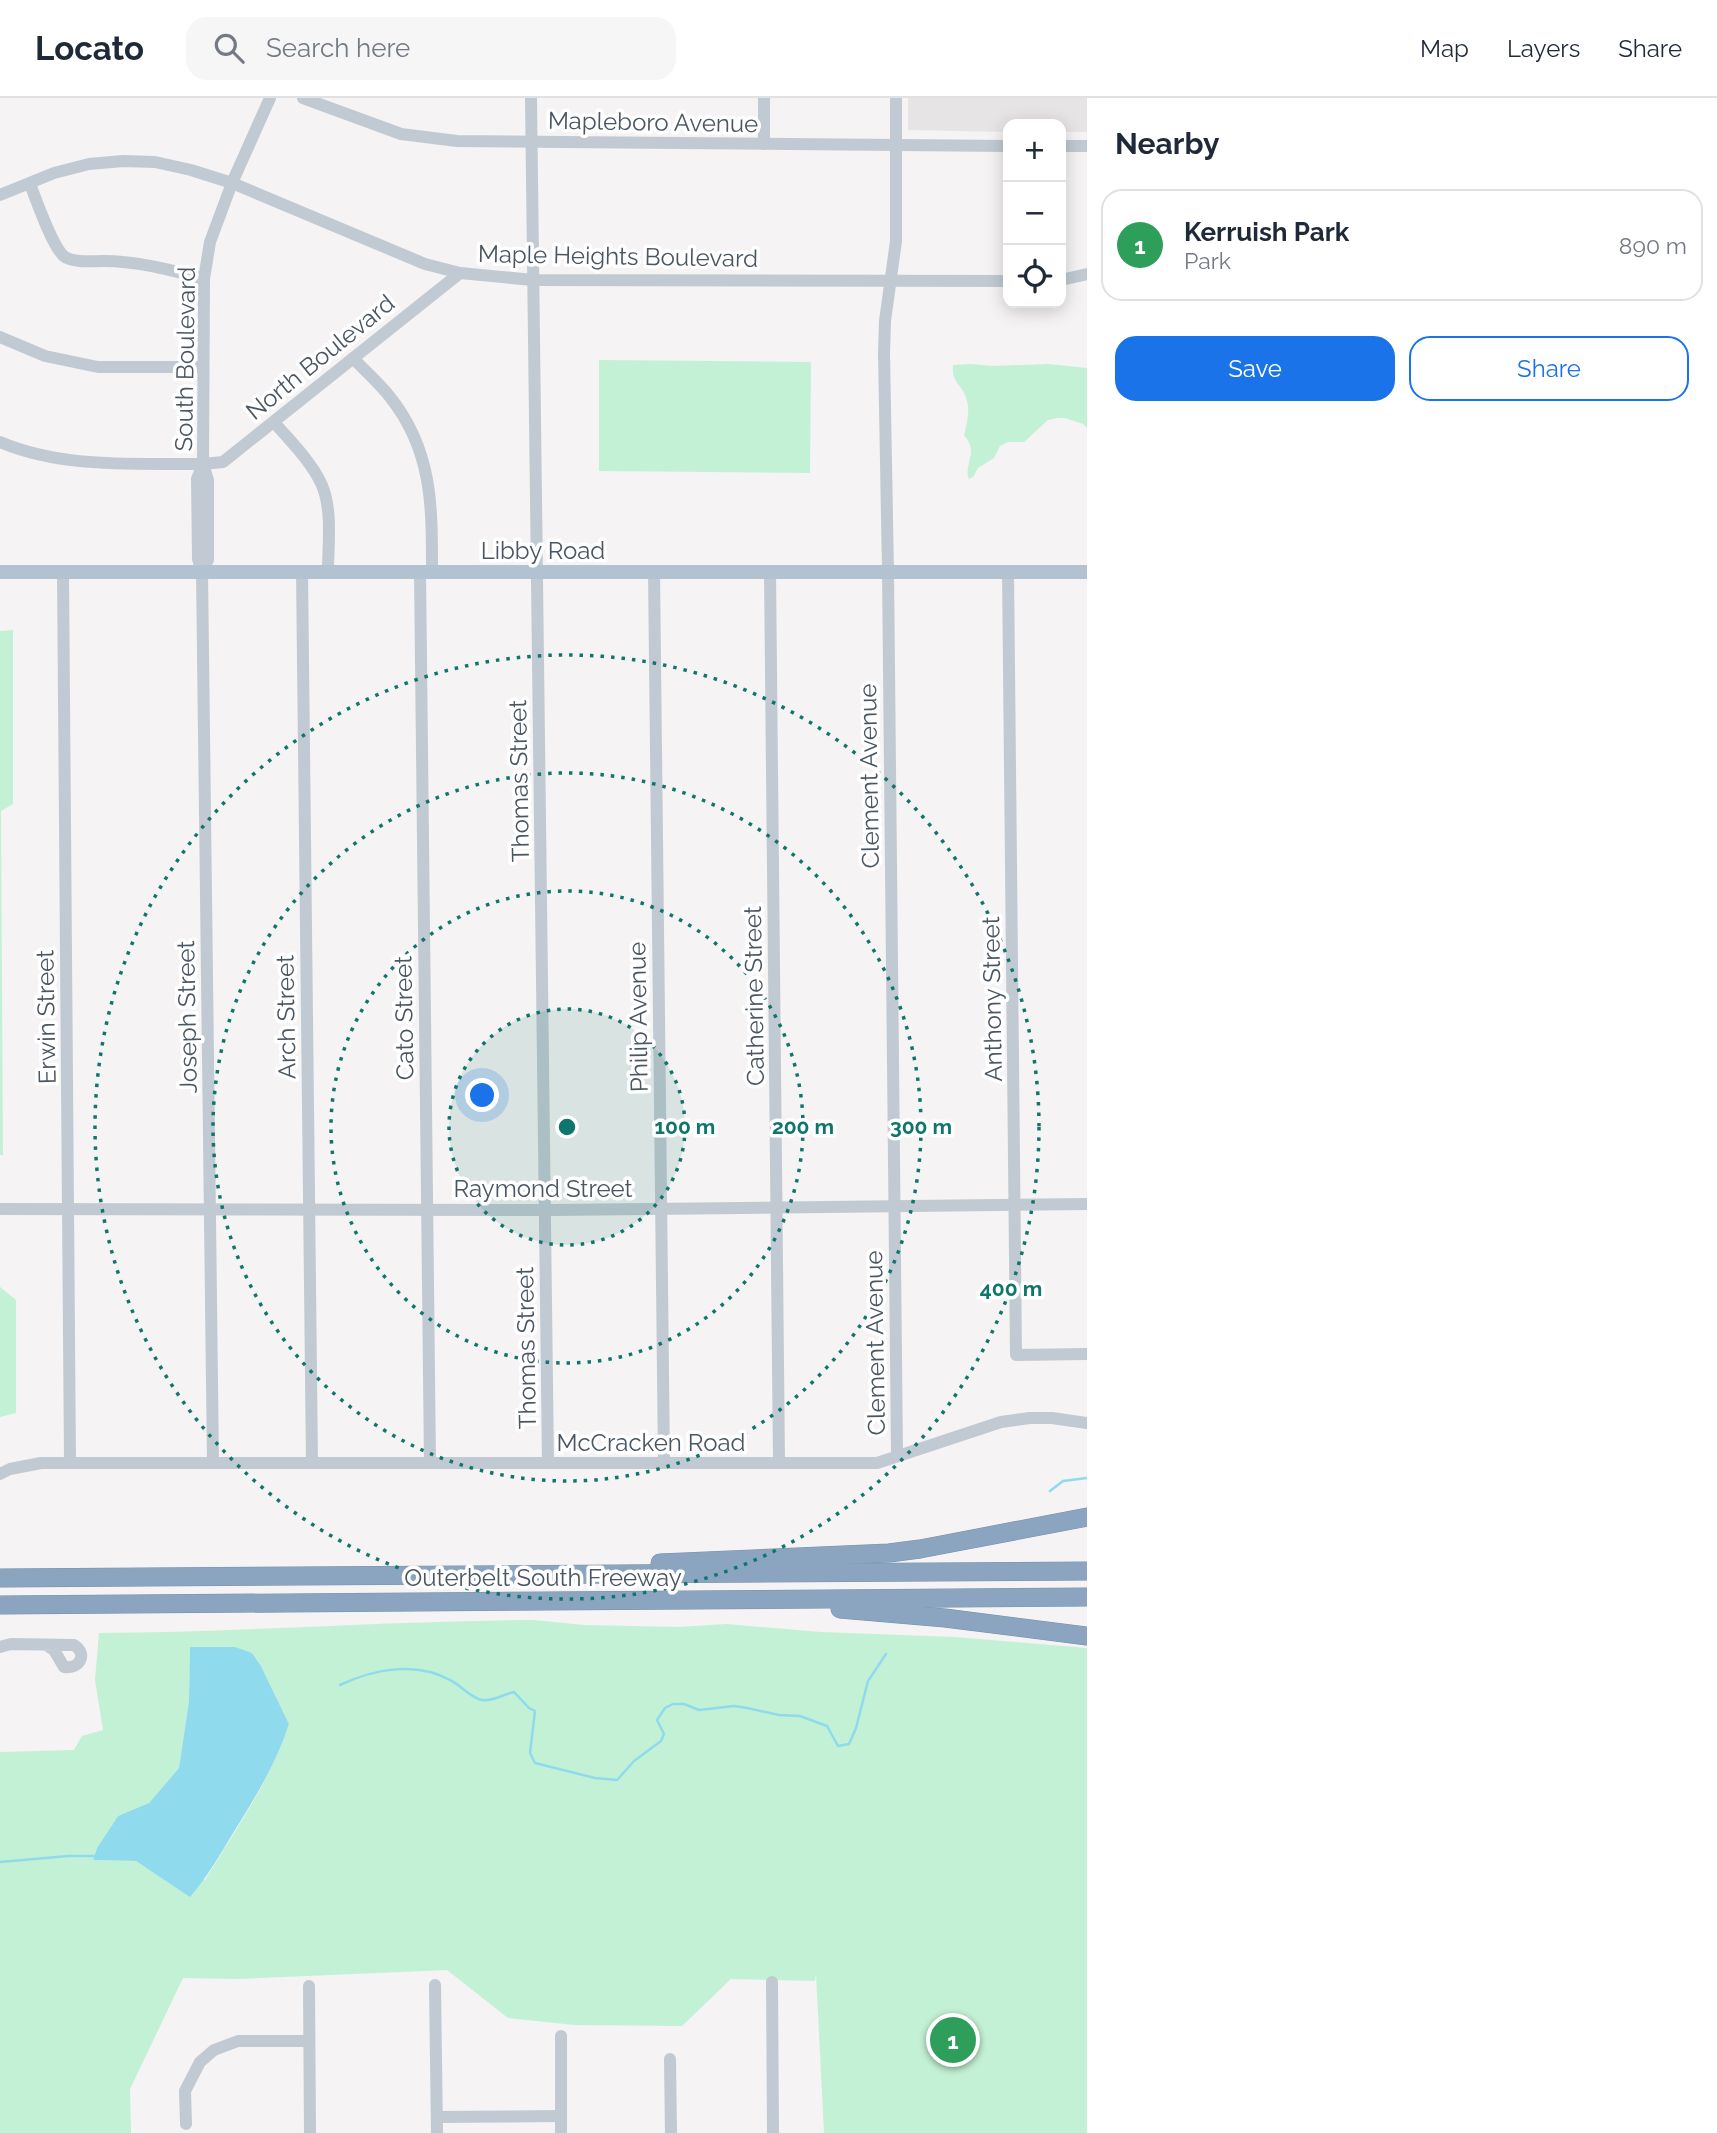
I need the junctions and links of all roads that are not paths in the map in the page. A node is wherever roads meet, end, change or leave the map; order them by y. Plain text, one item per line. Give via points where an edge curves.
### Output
1 (270, 98) edge
2 (303, 98) edge
3 (531, 98) edge
4 (764, 98) edge
5 (896, 98) edge
6 (531, 141) junction
7 (764, 144) junction
8 (896, 146) junction
9 (1003, 146) edge
10 (1066, 146) edge
11 (1087, 146) edge
12 (232, 183) junction
13 (30, 184) junction
14 (0, 194) edge
15 (460, 273) junction
16 (1087, 274) edge
17 (204, 279) junction
18 (533, 280) junction
19 (1066, 280) edge
20 (891, 281) junction
21 (1003, 281) edge
22 (1066, 281) edge
23 (1087, 282) edge
24 (0, 337) edge
25 (353, 358) junction
26 (203, 367) junction
27 (274, 422) junction
28 (0, 442) edge
29 (203, 464) junction
30 (202, 570) junction
31 (63, 571) junction
32 (302, 571) junction
33 (328, 571) junction
34 (888, 571) junction
35 (1008, 571) junction
36 (0, 572) edge
37 (426, 572) junction
38 (538, 572) junction
39 (654, 572) junction
40 (770, 572) junction
41 (1087, 572) edge
42 (1087, 1204) edge
43 (1015, 1205) junction
44 (894, 1206) junction
45 (778, 1208) junction
46 (0, 1209) edge
47 (69, 1209) junction
48 (428, 1209) junction
49 (662, 1209) junction
50 (211, 1210) junction
51 (309, 1210) junction
52 (546, 1210) junction
53 (1087, 1354) edge
54 (1087, 1423) edge
55 (897, 1455) junction
56 (664, 1462) junction
57 (779, 1462) junction
58 (71, 1463) junction
59 (213, 1463) junction
60 (313, 1463) junction
61 (430, 1463) junction
62 (548, 1463) junction
63 (0, 1474) edge
64 (1087, 1517) edge
65 (1087, 1571) edge
66 (542, 1576) junction
67 (0, 1578) edge
68 (1087, 1597) edge
69 (778, 1600) junction
70 (0, 1605) edge
71 (1087, 1636) edge
72 (46, 1645) dead end
73 (0, 1647) edge
74 (772, 1982) dead end
75 (435, 1985) dead end
76 (309, 1986) dead end
77 (561, 2036) dead end
78 (309, 2041) junction
79 (670, 2059) dead end
80 (560, 2116) junction
81 (437, 2117) junction
82 (186, 2124) dead end
83 (310, 2133) edge
84 (437, 2133) edge
85 (561, 2133) edge
86 (671, 2133) edge
87 (774, 2133) edge

1 - 12 street, South Boulevard
2 - 6 street, Mapleboro Avenue via 401,134 457,141
3 - 6 street, Thomas Street
4 - 7 street
5 - 8 street, Clement Avenue
6 - 7 street, Mapleboro Avenue
6 - 18 street, Thomas Street
7 - 8 street, Mapleboro Avenue
8 - 9 street, Mapleboro Avenue
8 - 20 street, Clement Avenue
10 - 11 street
12 - 13 street, Maple Heights Boulevard via 155,162 123,161 89,164
12 - 15 street, Maple Heights Boulevard via 425,264
12 - 17 street, South Boulevard via 210,242
13 - 14 street, Maple Heights Boulevard
13 - 17 street via 64,256 159,267
15 - 18 street, Maple Heights Boulevard
15 - 25 street, North Boulevard
16 - 19 street
17 - 26 street, South Boulevard
18 - 20 street, Maple Heights Boulevard
18 - 38 street, Thomas Street
20 - 21 street, Maple Heights Boulevard
20 - 34 street, Clement Avenue via 884,353
22 - 23 street
24 - 26 street via 45,356 98,367
25 - 27 street, North Boulevard
25 - 37 street, Cato Street via 390,397 409,425 421,456 432,510
26 - 29 street, South Boulevard
27 - 29 street, North Boulevard via 223,462
27 - 33 street via 322,485 327,503
28 - 29 street via 72,461
29 - 30 street, South Boulevard via 208,480 208,560
30 - 31 main road, Libby Road
30 - 32 main road, Libby Road
30 - 50 street, Joseph Street
31 - 36 main road, Libby Road
31 - 47 street, Erwin Street
32 - 33 main road, Libby Road
32 - 51 street, Arch Street
33 - 37 main road, Libby Road
34 - 35 main road, Libby Road
34 - 40 main road, Libby Road
34 - 44 street, Clement Avenue
35 - 41 main road, Libby Road
35 - 43 street, Anthony Street
37 - 38 main road, Libby Road
37 - 48 street, Cato Street
38 - 39 main road, Libby Road
38 - 52 street, Thomas Street
39 - 40 main road, Libby Road
39 - 49 street, Philip Avenue
40 - 45 street, Catherine Street
42 - 43 street, Raymond Street
43 - 44 street, Raymond Street
43 - 53 street, Anthony Street via 1016,1355
44 - 45 street, Raymond Street
44 - 55 street, Clement Avenue
45 - 49 street, Raymond Street
45 - 57 street, Catherine Street
46 - 47 street, Raymond Street
47 - 50 street, Raymond Street
47 - 58 street, Erwin Street
48 - 51 street, Raymond Street
48 - 52 street, Raymond Street
48 - 61 street, Cato Street
49 - 52 street, Raymond Street
49 - 56 street, Philip Avenue
50 - 51 street, Raymond Street
50 - 59 street, Joseph Street
51 - 60 street, Arch Street
52 - 62 street, Thomas Street
54 - 55 street, McCracken Road via 1052,1418 1001,1422
55 - 57 street, McCracken Road via 877,1463
56 - 57 street, McCracken Road
56 - 62 street, McCracken Road
58 - 59 street, McCracken Road
58 - 63 street, McCracken Road via 41,1463
59 - 60 street, McCracken Road
60 - 61 street, McCracken Road
61 - 62 street, McCracken Road
64 - 66 highway via 889,1553 612,1564
65 - 66 highway, Outerbelt South Freeway
66 - 67 highway, Outerbelt South Freeway
68 - 69 highway, Outerbelt South Freeway
69 - 70 highway, Outerbelt South Freeway
69 - 71 highway
72 - 73 street
74 - 87 street
75 - 81 street
76 - 78 street
77 - 80 street
78 - 82 street via 238,2041 214,2050 200,2062 186,2091
78 - 83 street
79 - 86 street
80 - 81 street
80 - 85 street
81 - 84 street

